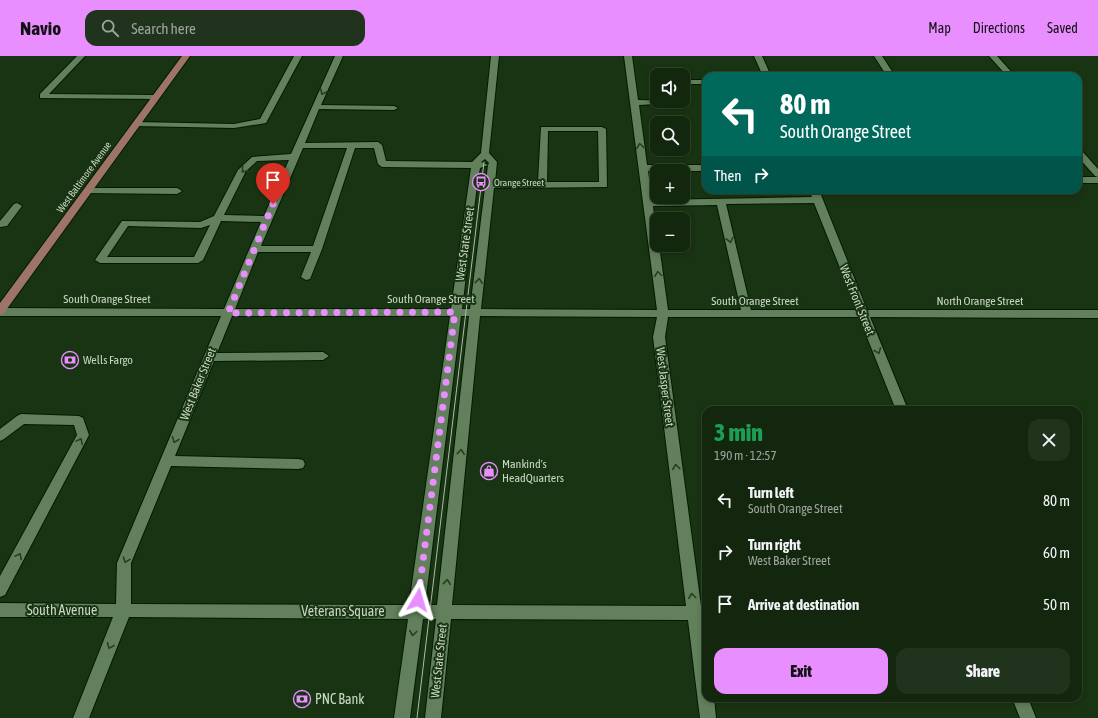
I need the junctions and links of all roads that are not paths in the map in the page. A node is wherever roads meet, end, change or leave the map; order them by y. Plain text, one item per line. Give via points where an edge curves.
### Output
1 (81, 56) edge
2 (186, 56) edge
3 (298, 56) edge
4 (339, 56) edge
5 (495, 56) edge
6 (628, 56) edge
7 (758, 56) edge
8 (878, 56) edge
9 (993, 56) edge
10 (765, 72) edge
11 (888, 72) edge
12 (1007, 72) edge
13 (690, 82) edge
14 (702, 82) edge
15 (156, 97) junction
16 (650, 102) edge
17 (634, 103) junction
18 (316, 108) junction
19 (394, 108) dead end
20 (136, 124) junction
21 (299, 145) junction
22 (352, 146) junction
23 (1082, 156) edge
24 (292, 159) junction
25 (488, 160) junction
26 (476, 165) junction
27 (643, 168) junction
28 (701, 168) dead end
29 (1098, 174) edge
30 (1082, 180) edge
31 (1098, 180) edge
32 (473, 185) junction
33 (490, 185) junction
34 (542, 185) junction
35 (87, 191) junction
36 (177, 191) dead end
37 (816, 195) edge
38 (721, 202) junction
39 (648, 203) junction
40 (17, 206) dead end
41 (218, 218) junction
42 (267, 219) junction
43 (0, 224) edge
44 (255, 249) junction
45 (317, 249) junction
46 (306, 277) dead end
47 (0, 311) edge
48 (455, 312) junction
49 (475, 312) junction
50 (228, 313) junction
51 (663, 313) junction
52 (747, 314) junction
53 (1098, 314) edge
54 (863, 315) junction
55 (323, 356) dead end
56 (209, 357) junction
57 (900, 406) edge
58 (0, 436) edge
59 (166, 461) junction
60 (298, 464) dead end
61 (0, 590) edge
62 (0, 610) edge
63 (124, 610) junction
64 (416, 612) junction
65 (444, 612) junction
66 (700, 614) edge
67 (702, 640) edge
68 (707, 702) edge
69 (1022, 702) edge
70 (81, 718) edge
71 (402, 718) edge
72 (433, 718) edge
73 (708, 718) edge
74 (1028, 718) edge

1 - 15 street via 43,96
2 - 15 main road, West Baltimore Avenue
3 - 20 street via 263,121 234,126
4 -> 18 street, West Baker Street
5 - 25 street, West State Street
6 - 17 street, West Jasper Street
7 - 10 street
8 - 11 street
9 - 12 street
13 - 14 street
15 - 20 main road, West Baltimore Avenue
16 - 17 street
27 -> 17 street, West Jasper Street
18 - 19 street
18 - 21 street, West Baker Street
20 - 35 main road, West Baltimore Avenue
21 - 22 street
21 - 24 street, West Baker Street
22 - 26 street via 378,145 382,164
22 - 45 street
23 - 29 street
24 -> 41 street via 255,160 242,170
24 - 42 street, West Baker Street
25 - 26 street via 476,162
25 - 33 street, West State Street
26 - 32 street, West State Street
27 - 28 street
27 - 39 street, West Jasper Street
30 - 31 street
32 - 33 street
32 - 48 street, West State Street
33 - 34 street
49 -> 33 street, West State Street
34 - 34 street via 604,185 602,129 544,129
35 - 36 street
35 - 47 main road, West Baltimore Avenue
37 - 38 street
37 - 54 street, West Front Street
38 - 39 street
38 -> 52 street
51 -> 39 street, West Jasper Street
40 - 43 street via 4,224
41 - 41 street via 201,225 125,223 100,260 198,260
41 - 42 street
42 - 44 street, West Baker Street
44 - 45 street
44 - 50 street, West Baker Street
45 - 46 street
47 - 50 street, South Orange Street
48 - 49 street, South Orange Street
48 - 50 street, South Orange Street
48 - 64 street, West State Street
49 - 51 street, South Orange Street
65 -> 49 street, West State Street
50 - 56 street, West Baker Street
51 - 52 street, South Orange Street
66 -> 51 street, West Jasper Street via 659,337
52 - 54 street, South Orange Street
53 - 54 street, North Orange Street
54 -> 57 street, West Front Street
55 - 56 street
56 -> 59 street, West Baker Street
61 -> 58 street via 83,436 79,421 21,419
59 - 60 street
59 -> 63 street, West Baker Street via 124,563
62 - 63 street, South Avenue
63 - 64 street, Veterans Square
63 -> 70 street, West Baker Street
64 - 65 street, Veterans Square
64 -> 71 street, West State Street
65 - 66 street, Veterans Square
65 - 72 street, West State Street
66 - 67 street, West Jasper Street
68 - 73 street, West Jasper Street
69 - 74 street

